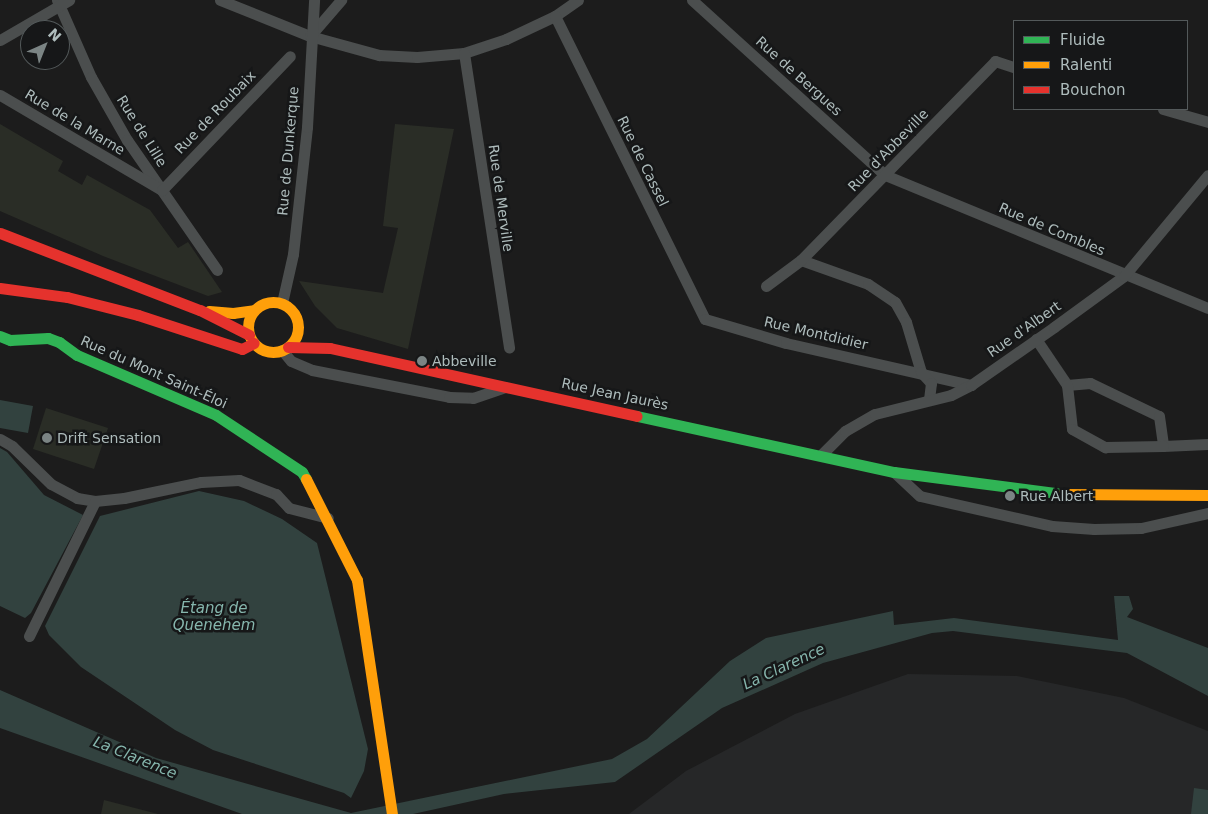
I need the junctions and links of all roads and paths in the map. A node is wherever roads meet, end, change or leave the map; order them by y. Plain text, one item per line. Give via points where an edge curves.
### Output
1 (69, 0) edge
2 (220, 0) edge
3 (314, 0) edge
4 (341, 0) edge
5 (578, 0) edge
6 (692, 0) edge
7 (58, 3) edge
8 (555, 16) junction
9 (310, 36) junction
10 (0, 40) edge
11 (464, 52) junction
12 (290, 56) dead end
13 (1013, 66) edge
14 (0, 94) edge
15 (1166, 110) edge
16 (1208, 122) edge
17 (885, 175) junction
18 (1208, 175) edge
19 (162, 190) junction
20 (0, 233) edge
21 (801, 260) junction
22 (217, 270) dead end
23 (1124, 276) junction
24 (766, 286) dead end
25 (0, 288) edge
26 (282, 303) junction
27 (1208, 308) edge
28 (200, 310) junction
29 (254, 310) junction
30 (705, 320) joint
31 (298, 322) junction
32 (1, 335) edge
33 (252, 339) junction
34 (1036, 339) junction
35 (330, 348) junction
36 (509, 348) dead end
37 (285, 349) junction
38 (920, 372) junction
39 (970, 385) junction
40 (1066, 385) junction
41 (505, 387) junction
42 (929, 400) junction
43 (0, 439) edge
44 (1208, 444) edge
45 (1163, 446) junction
46 (822, 454) junction
47 (894, 472) junction
48 (1208, 495) edge
49 (95, 502) junction
50 (1208, 513) edge
51 (328, 518) junction
52 (29, 636) dead end
53 (392, 814) edge

1 - 7 street
2 - 9 street
3 - 9 street, Rue de Dunkerque
4 - 9 street
5 - 8 street
6 - 17 street, Rue de Bergues
7 - 10 street
7 - 19 street, Rue de Lille via 96,85 127,140
8 - 11 street via 506,39
8 - 30 street, Rue de Cassel
9 - 11 street via 379,55 417,57
9 - 26 street, Rue de Dunkerque via 305,147 293,254
11 - 36 street, Rue de Merville
12 - 19 street, Rue de Roubaix
13 - 17 street, Rue d'Abbeville via 995,61
14 - 19 street, Rue de la Marne
15 - 16 street
17 - 21 street, Rue d'Abbeville
17 - 23 street, Rue de Combles
18 - 23 street, Rue d'Albert
19 - 22 street, Rue de Lille
20 - 28 main road
21 - 24 street, Rue d'Abbeville
21 - 38 street via 868,284 894,302 906,322
23 - 27 street, Rue de Combles
23 - 34 street, Rue d'Albert
25 - 33 main road via 67,297 130,313 242,349
26 - 29 main road via 267,302
26 - 31 main road via 292,310
28 - 29 main road via 233,313
28 - 33 main road
29 - 33 main road via 248,325
30 - 38 street, Rue Montdidier via 786,343
31 - 35 main road, Rue Jean Jaurès
31 - 37 main road via 297,336
32 - 51 main road, Rue du Mont Saint-Éloi via 53,340 155,390 216,415 302,472
33 - 37 main road via 270,352
34 - 39 street, Rue d'Albert
34 - 40 street
35 - 37 main road, Rue Jean Jaurès
35 - 41 main road, Rue Jean Jaurès
37 - 41 street via 291,361 312,370 449,397 473,398
38 - 39 street, Rue Montdidier
38 - 42 street via 931,382
39 - 42 street, Rue d'Albert via 951,395
40 - 45 street via 1090,383 1159,416
40 - 45 street via 1072,429 1105,448
41 - 46 main road, Rue Jean Jaurès
42 - 46 street, Rue d'Albert via 875,414 845,431
43 - 49 street via 12,446 51,484 77,498
44 - 45 street
46 - 47 main road, Rue Jean Jaurès
47 - 48 main road, Rue Jean Jaurès via 1011,490 1068,495
47 - 50 street, Rue Jean Jaurès via 920,496 1052,526 1141,528
49 - 51 street via 157,494 201,482 239,480 276,494 289,508
49 - 52 street
51 - 53 main road, Rue du Mont Saint-Éloi via 357,580

